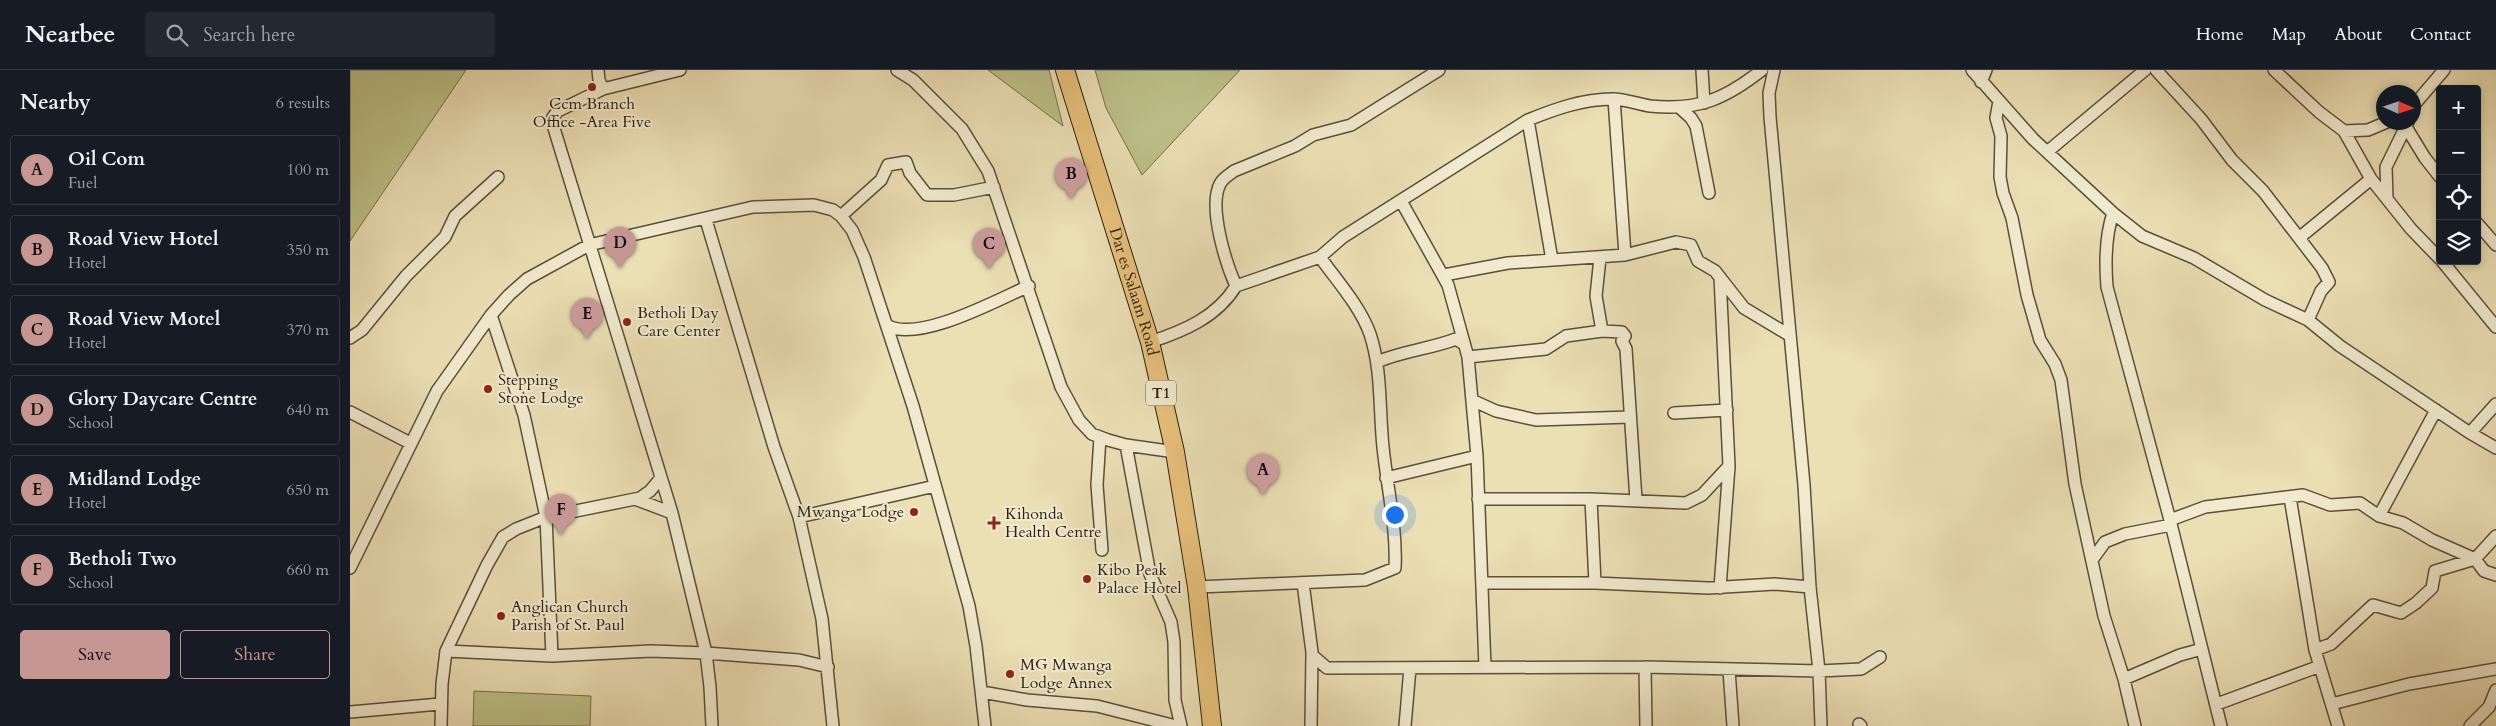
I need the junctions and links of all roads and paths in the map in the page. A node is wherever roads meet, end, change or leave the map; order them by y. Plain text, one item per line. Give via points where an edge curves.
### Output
1 (598, 70) edge
2 (680, 70) edge
3 (897, 70) edge
4 (1065, 70) edge
5 (1439, 70) edge
6 (1702, 70) edge
7 (1762, 70) edge
8 (1774, 70) edge
9 (1972, 70) edge
10 (1986, 70) edge
11 (2145, 70) edge
12 (2156, 70) edge
13 (2274, 70) edge
14 (2444, 70) edge
15 (1981, 82) junction
16 (603, 89) junction
17 (2421, 98) edge
18 (1614, 99) junction
19 (1999, 101) junction
20 (1704, 103) junction
21 (1679, 107) junction
22 (1528, 120) junction
23 (2376, 127) edge
24 (2404, 130) edge
25 (2410, 130) edge
26 (2344, 131) junction
27 (2047, 152) junction
28 (2438, 175) edge
29 (498, 177) dead end
30 (2371, 179) junction
31 (994, 187) junction
32 (1709, 192) dead end
33 (2386, 198) junction
34 (1401, 202) junction
35 (2113, 213) junction
36 (841, 216) junction
37 (706, 220) junction
38 (2481, 228) edge
39 (2299, 238) junction
40 (590, 245) junction
41 (2496, 245) edge
42 (2436, 254) edge
43 (1626, 255) junction
44 (1320, 257) junction
45 (1600, 258) junction
46 (1552, 260) junction
47 (2445, 265) edge
48 (1444, 275) junction
49 (1719, 275) junction
50 (1029, 286) junction
51 (1236, 286) junction
52 (491, 314) junction
53 (2308, 320) junction
54 (888, 326) junction
55 (2496, 327) edge
56 (1602, 331) junction
57 (1789, 335) junction
58 (350, 338) edge
59 (1150, 342) junction
60 (1464, 344) junction
61 (1468, 357) junction
62 (1377, 362) junction
63 (1474, 401) junction
64 (2496, 404) edge
65 (1727, 410) junction
66 (2436, 410) junction
67 (350, 412) edge
68 (1674, 413) dead end
69 (1630, 417) junction
70 (2470, 434) junction
71 (1100, 437) junction
72 (410, 443) junction
73 (1126, 445) junction
74 (2496, 448) edge
75 (1175, 452) junction
76 (1477, 456) junction
77 (1730, 466) junction
78 (1386, 478) junction
79 (660, 479) junction
80 (935, 486) junction
81 (2290, 497) junction
82 (1591, 498) junction
83 (635, 499) junction
84 (1478, 499) junction
85 (1636, 500) junction
86 (672, 513) junction
87 (2379, 516) junction
88 (546, 517) junction
89 (799, 517) junction
90 (2170, 522) junction
91 (2496, 536) edge
92 (1102, 550) dead end
93 (2475, 559) junction
94 (2092, 560) junction
95 (350, 568) edge
96 (2496, 575) edge
97 (1303, 583) junction
98 (1595, 583) junction
99 (1482, 584) junction
100 (1197, 587) junction
101 (1810, 587) junction
102 (1720, 588) junction
103 (2202, 649) junction
104 (2315, 650) junction
105 (446, 651) junction
106 (706, 653) junction
107 (1312, 655) junction
108 (552, 656) junction
109 (1880, 656) dead end
110 (2320, 666) junction
111 (828, 667) junction
112 (1485, 667) junction
113 (1645, 667) junction
114 (1410, 668) junction
115 (2496, 669) edge
116 (1729, 670) junction
117 (1819, 671) junction
118 (2124, 679) junction
119 (2496, 690) edge
120 (982, 692) junction
121 (440, 704) junction
122 (2217, 704) junction
123 (2332, 704) junction
124 (350, 712) edge
125 (441, 726) edge
126 (712, 726) edge
127 (833, 726) edge
128 (985, 726) edge
129 (1176, 726) edge
130 (1181, 726) edge
131 (1212, 726) edge
132 (1310, 726) edge
133 (1405, 726) edge
134 (1646, 726) edge
135 (1733, 726) edge
136 (1821, 726) edge
137 (2135, 726) edge
138 (2221, 726) edge
139 (2338, 726) edge
140 (2470, 726) edge

1 - 16 street
2 - 16 street
3 - 31 street via 913,80 962,129
4 - 59 highway, Dar es Salaam Road / T1
5 - 51 street via 1351,125 1313,135 1226,177 1218,189 1217,210 1224,254
6 - 20 street
7 - 20 street via 1726,96
8 - 57 street via 1770,117
9 - 15 street
10 - 15 street
11 - 27 street
12 - 39 street via 2201,119 2232,160 2263,191
13 - 26 street
14 - 17 street
15 - 19 street
16 - 40 street via 558,111 553,122 560,154
18 - 21 street via 1650,106
18 - 22 street via 1580,103
18 - 43 street
19 - 27 street
19 - 94 street via 1996,118 2001,136 2003,193 2012,218 2027,295 2040,340 2061,380 2075,484
20 - 21 street
21 - 32 street via 1696,126
22 - 34 street
22 - 46 street
23 - 26 street
24 - 33 street via 2386,167
25 - 28 street
26 - 30 street
27 - 35 street
29 - 58 street via 455,216 445,237 399,283 362,330
30 - 33 street
30 - 39 street
31 - 36 street via 954,195 927,195 906,162 888,165 881,180
31 - 50 street
33 - 42 street
34 - 44 street via 1343,237
34 - 48 street
35 - 53 street via 2142,236 2194,258 2265,300
35 - 90 street via 2108,226 2105,259 2107,287
36 - 37 street via 824,207 787,205 753,207
36 - 54 street via 858,241
37 - 40 street
37 - 89 street via 774,447
38 - 41 street
39 - 53 street via 2329,282 2321,291
40 - 52 street via 527,279
40 - 79 street
43 - 45 street
43 - 49 street via 1676,242 1691,245 1698,261
44 - 51 street
44 - 62 street via 1363,318
45 - 46 street
45 - 56 street via 1596,296
46 - 48 street via 1476,267
47 - 55 street
48 - 60 street
49 - 57 street via 1744,308
49 - 65 street
50 - 54 street via 960,317 929,326 904,331
50 - 71 street via 1066,396 1082,425
51 - 59 street via 1230,297 1197,324
52 - 72 street via 437,391
52 - 88 street via 524,415
53 - 66 street via 2340,346
54 - 80 street
56 - 61 street via 1566,336 1546,349
56 - 69 street via 1622,332 1625,336 1622,341 1626,349
57 - 101 street
59 - 75 highway, Dar es Salaam Road / T1
60 - 61 street
60 - 62 street via 1456,339 1430,348 1394,354
61 - 63 street
62 - 78 street
63 - 69 street via 1536,420
63 - 76 street
64 - 70 street
65 - 68 street
65 - 77 street
66 - 70 street
66 - 87 street
67 - 72 street
69 - 85 street
70 - 74 street
71 - 73 street
71 - 92 street via 1097,485
72 - 95 street
73 - 75 street
73 - 130 street via 1150,574 1171,622 1175,700
75 - 100 highway, Dar es Salaam Road / T1
76 - 78 street
76 - 84 street
77 - 85 street via 1702,495 1686,503
77 - 102 street
78 - 97 street via 1395,568 1365,580
79 - 83 street via 650,491
79 - 86 street
80 - 89 street
80 - 120 street via 969,606
81 - 87 street via 2303,495 2330,505 2360,503
81 - 90 street via 2205,508
81 - 104 street
82 - 84 street
82 - 85 street
82 - 98 street
83 - 86 street
83 - 88 street
84 - 99 street
86 - 106 street
87 - 93 street via 2403,523
88 - 105 street via 503,537
88 - 108 street
89 - 111 street via 822,619
90 - 94 street via 2105,542
90 - 103 street
91 - 93 street
93 - 96 street via 2484,571
93 - 104 street via 2436,571 2432,588 2401,613 2373,605 2331,644
94 - 118 street via 2104,616
97 - 100 street
97 - 107 street
98 - 99 street
98 - 102 street
99 - 112 street
100 - 131 highway, Dar es Salaam Road / T1
101 - 102 street via 1775,584
101 - 117 street
103 - 118 street via 2180,654
103 - 122 street
104 - 110 street
105 - 108 street
105 - 121 street
106 - 108 street via 651,651
106 - 111 street via 799,660
106 - 126 street
107 - 114 street via 1327,668
107 - 132 street
109 - 117 street via 1861,670
110 - 122 street
110 - 123 street
111 - 127 street
112 - 113 street
112 - 114 street
113 - 116 street
113 - 134 street
114 - 133 street
115 - 123 street via 2409,684
116 - 117 street
116 - 135 street
117 - 136 street
118 - 137 street
119 - 140 street via 2489,708
120 - 128 street
120 - 129 street via 1027,700 1097,706
121 - 124 street
121 - 125 street
122 - 138 street
123 - 139 street

